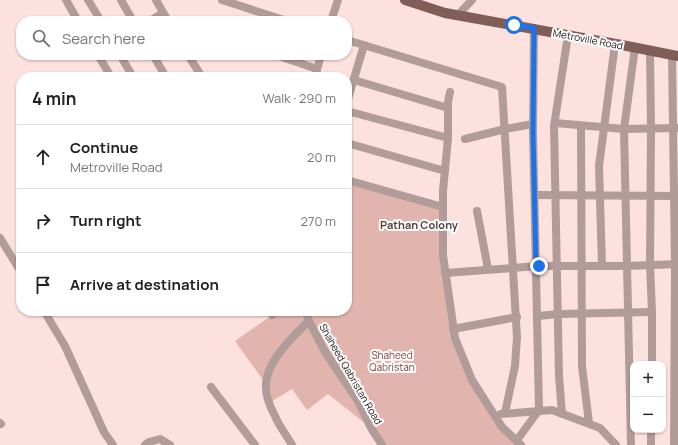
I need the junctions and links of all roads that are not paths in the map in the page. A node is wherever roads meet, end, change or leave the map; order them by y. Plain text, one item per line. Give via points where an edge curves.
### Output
1 (66, 0) edge
2 (88, 0) edge
3 (121, 0) edge
4 (156, 0) edge
5 (222, 0) edge
6 (338, 0) edge
7 (405, 0) edge
8 (472, 0) edge
9 (421, 2) edge
10 (458, 15) junction
11 (75, 16) edge
12 (97, 16) edge
13 (130, 16) edge
14 (166, 16) edge
15 (272, 16) edge
16 (333, 16) edge
17 (534, 28) junction
18 (568, 35) junction
19 (352, 41) edge
20 (616, 44) junction
21 (364, 45) junction
22 (635, 47) junction
23 (650, 51) junction
24 (675, 56) edge
25 (101, 60) edge
26 (123, 60) edge
27 (156, 60) edge
28 (191, 60) edge
29 (291, 60) edge
30 (320, 60) edge
31 (317, 69) junction
32 (108, 72) edge
33 (130, 72) edge
34 (163, 72) edge
35 (199, 72) edge
36 (316, 72) edge
37 (354, 80) junction
38 (352, 86) edge
39 (450, 92) dead end
40 (448, 108) junction
41 (352, 112) edge
42 (555, 123) junction
43 (533, 124) junction
44 (581, 126) junction
45 (604, 128) junction
46 (676, 128) edge
47 (505, 129) junction
48 (624, 129) junction
49 (651, 129) junction
50 (448, 138) junction
51 (465, 139) dead end
52 (352, 144) edge
53 (445, 171) junction
54 (352, 181) edge
55 (534, 195) junction
56 (556, 196) junction
57 (581, 196) junction
58 (600, 196) junction
59 (626, 196) junction
60 (650, 196) junction
61 (676, 196) edge
62 (443, 208) junction
63 (477, 211) dead end
64 (0, 238) edge
65 (16, 264) edge
66 (677, 264) edge
67 (650, 265) junction
68 (536, 266) junction
69 (558, 266) junction
70 (581, 266) junction
71 (602, 266) junction
72 (627, 266) junction
73 (512, 268) junction
74 (488, 269) junction
75 (445, 272) junction
76 (628, 312) junction
77 (652, 312) junction
78 (558, 314) junction
79 (582, 314) junction
80 (47, 316) edge
81 (307, 316) edge
82 (538, 316) junction
83 (517, 317) junction
84 (309, 321) junction
85 (453, 329) junction
86 (652, 361) edge
87 (211, 387) dead end
88 (540, 410) junction
89 (506, 413) junction
90 (676, 413) edge
91 (494, 414) junction
92 (562, 414) junction
93 (589, 423) junction
94 (651, 433) edge
95 (519, 443) edge
96 (113, 445) edge
97 (145, 445) edge
98 (170, 445) edge
99 (255, 445) edge
100 (292, 445) edge
101 (382, 445) edge
102 (616, 445) edge
103 (631, 445) edge
104 (651, 445) edge
105 (674, 445) edge

1 - 11 street
2 - 12 street
3 - 13 street
4 - 14 street
5 - 15 street
6 - 16 street
7 - 9 main road, Metroville Road
8 - 10 street
9 - 10 main road, Metroville Road via 445,13
10 - 17 main road, Metroville Road
17 - 18 main road, Metroville Road
17 - 43 street
18 - 20 main road, Metroville Road
18 - 42 street
19 - 21 street
20 - 22 main road, Metroville Road
20 - 45 street
21 - 37 street
21 - 47 street via 502,87
22 - 23 main road, Metroville Road
22 - 48 street
23 - 24 main road, Metroville Road
23 - 49 street
24 - 46 street
25 - 32 street
26 - 33 street
27 - 34 street
28 - 35 street
29 - 31 street
30 - 31 street
31 - 36 street
37 - 38 street
37 - 40 street
39 - 40 street
40 - 50 street
41 - 50 street
42 - 44 street
42 - 56 street
43 - 47 street
43 - 55 street
44 - 45 street
44 - 57 street
45 - 48 street
45 - 58 street via 599,166
46 - 49 street
46 - 61 street
47 - 51 street
47 - 73 street
48 - 49 street
48 - 59 street
49 - 60 street
50 - 53 street
52 - 53 street
53 - 62 street
54 - 62 street
55 - 56 street
55 - 68 street
56 - 57 street
56 - 69 street
57 - 58 street
57 - 70 street
58 - 59 street
58 - 71 street
59 - 60 street
59 - 72 street
60 - 61 street
60 - 67 street
61 - 66 street
62 - 75 street
63 - 74 street
64 - 65 street
66 - 67 street
66 - 90 street
67 - 72 street
67 - 77 street
68 - 69 street
68 - 73 street
68 - 82 street
69 - 70 street
69 - 78 street
70 - 71 street
70 - 79 street
71 - 72 street
72 - 76 street
73 - 74 street
73 - 83 street
74 - 75 street
75 - 85 street
76 - 77 street
76 - 79 street
76 - 103 street
77 - 86 street
78 - 79 street
78 - 82 street
78 - 92 street
79 - 93 street via 582,366
80 - 96 street via 65,346 104,432
81 - 84 street, Shaheed Qabristan Road
82 - 88 street
83 - 85 street
83 - 89 street via 515,366
84 - 100 street via 280,352 266,384 275,417
84 - 101 street, Shaheed Qabristan Road
85 - 91 street via 472,380
87 - 99 street
88 - 89 street
88 - 92 street via 552,410
88 - 95 street
89 - 91 street
90 - 105 street
91 - 95 street via 502,427
92 - 93 street
93 - 102 street via 600,428
94 - 104 street
97 - 98 street via 160,439

